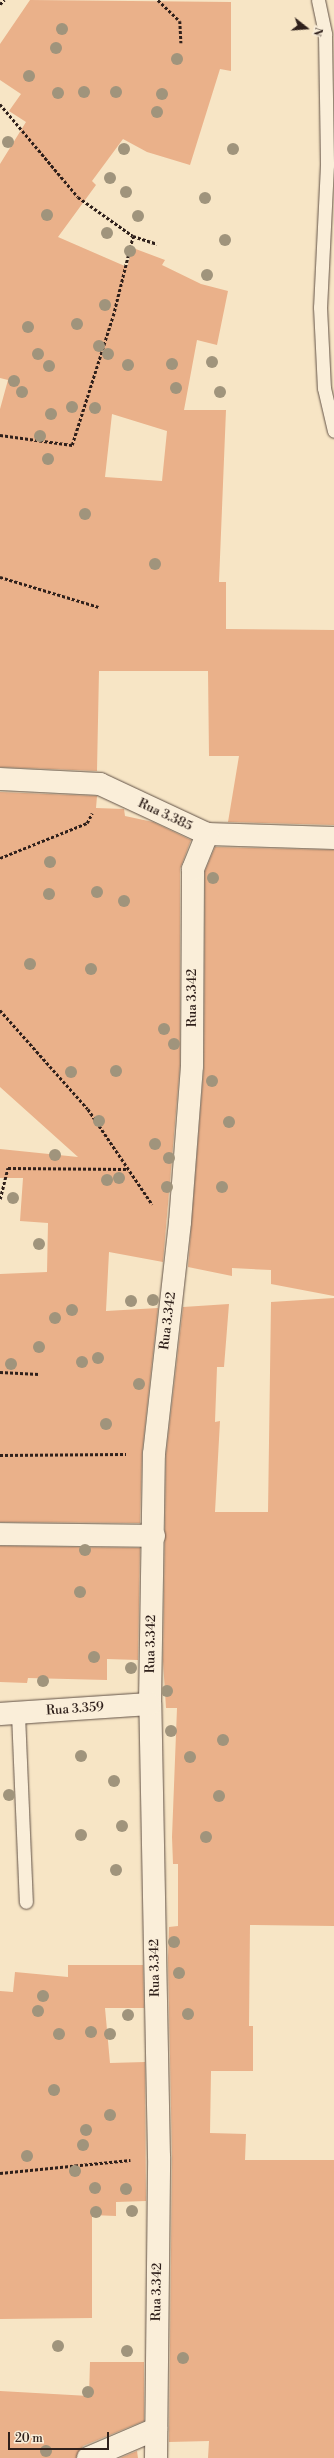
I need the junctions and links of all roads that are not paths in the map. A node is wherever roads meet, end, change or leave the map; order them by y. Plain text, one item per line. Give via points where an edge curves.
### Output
1 (318, 0) edge
2 (334, 431) edge
3 (0, 779) edge
4 (207, 834) junction
5 (334, 838) edge
6 (0, 1534) edge
7 (154, 1536) junction
8 (150, 1704) junction
9 (9, 1714) edge
10 (26, 1902) dead end
11 (156, 2429) junction
12 (88, 2458) edge
13 (156, 2458) edge

1 - 2 lane via 325,34 327,165 320,307 324,388
3 - 4 street, Rua 3.385 via 100,784
4 - 5 street, Rua 3.385
4 - 7 street, Rua 3.342 via 193,868 192,1066 180,1222 154,1454
6 - 7 street
7 - 8 street, Rua 3.342
8 - 9 street, Rua 3.359
8 - 11 street, Rua 3.342 via 159,2157
9 - 10 lane
11 - 12 street
11 - 13 street, Rua 3.342

